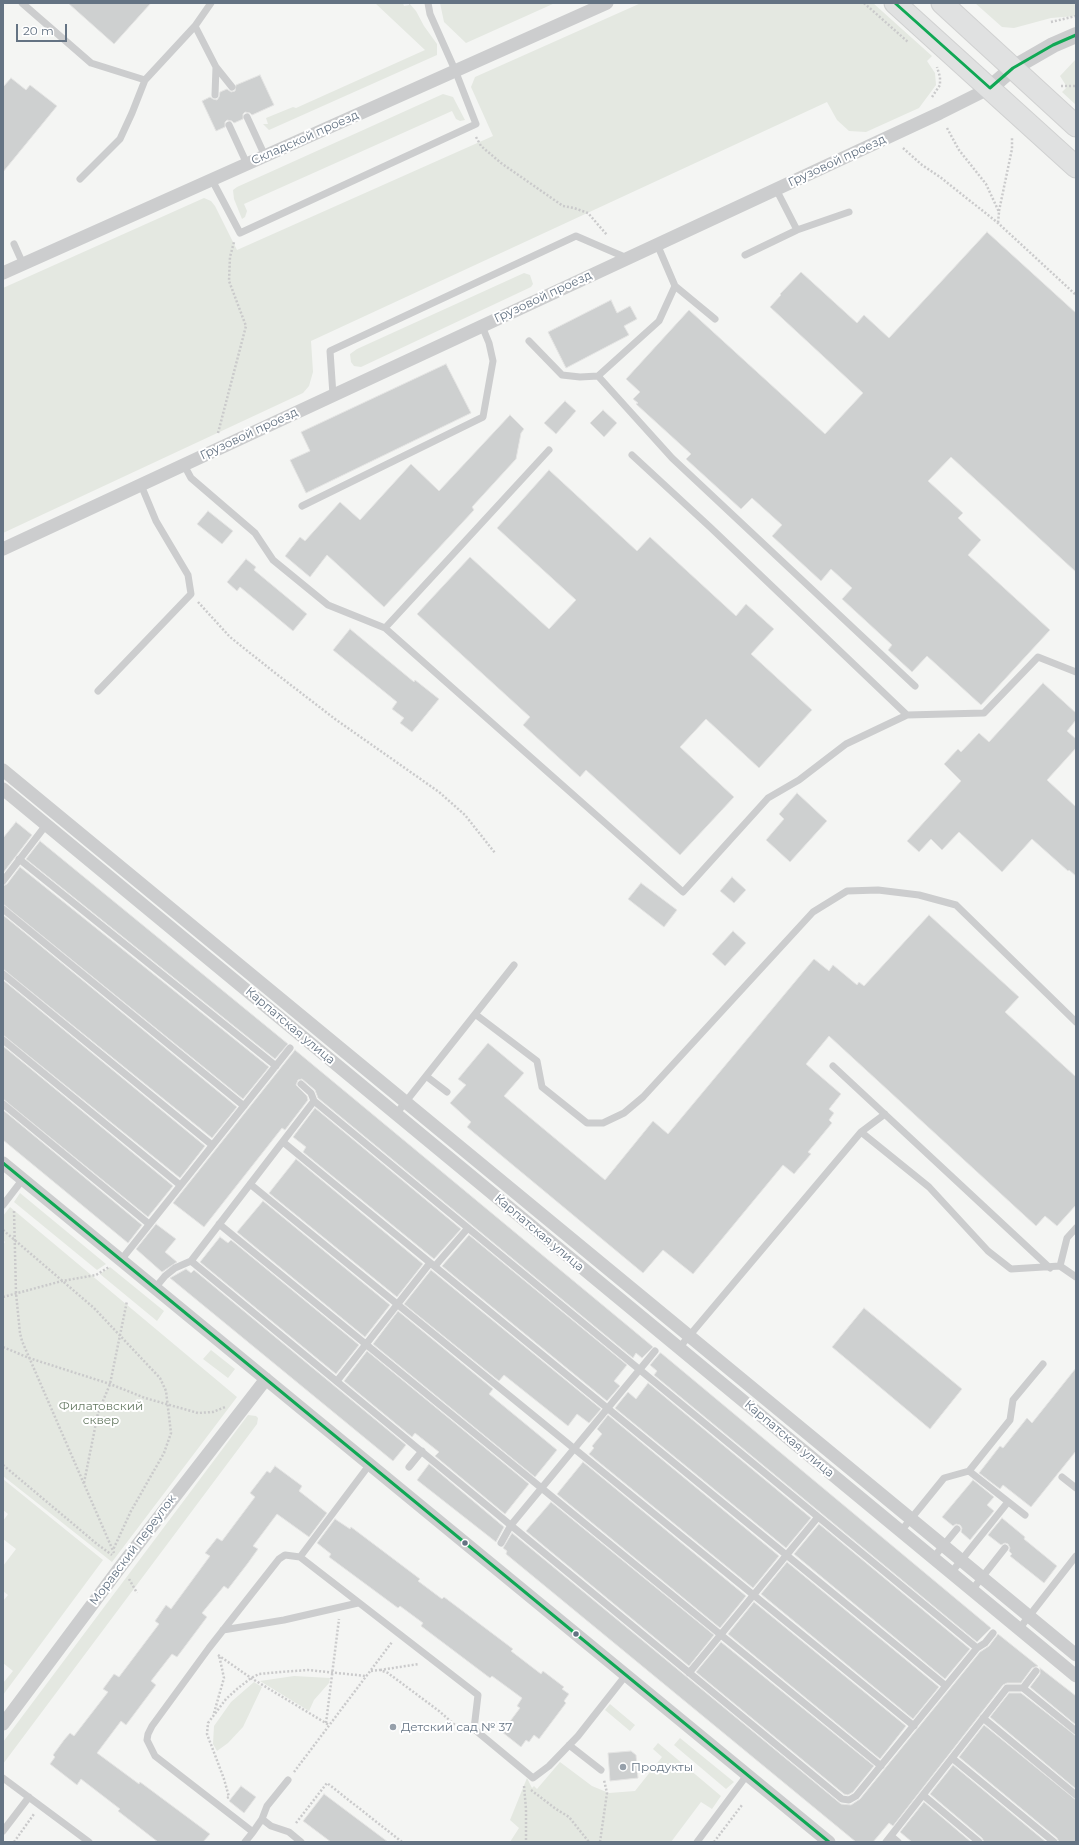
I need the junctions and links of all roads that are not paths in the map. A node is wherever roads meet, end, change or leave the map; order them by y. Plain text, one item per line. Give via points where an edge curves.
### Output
1 (22, 3) edge
2 (211, 3) edge
3 (428, 3) edge
4 (607, 3) edge
5 (895, 3) edge
6 (942, 3) edge
7 (196, 26) junction
8 (1076, 35) edge
9 (216, 67) junction
10 (1013, 68) junction
11 (455, 70) junction
12 (145, 80) junction
13 (232, 87) dead end
14 (990, 88) junction
15 (215, 95) dead end
16 (247, 117) dead end
17 (229, 125) dead end
18 (1076, 126) edge
19 (265, 156) junction
20 (247, 164) junction
21 (1076, 167) edge
22 (80, 179) dead end
23 (212, 180) junction
24 (776, 189) junction
25 (849, 212) dead end
26 (797, 230) junction
27 (14, 244) dead end
28 (657, 244) junction
29 (745, 255) dead end
30 (627, 258) junction
31 (23, 264) junction
32 (3, 273) edge
33 (675, 286) junction
34 (714, 319) dead end
35 (482, 326) junction
36 (529, 341) dead end
37 (598, 376) junction
38 (334, 395) junction
39 (549, 450) dead end
40 (632, 456) dead end
41 (184, 465) junction
42 (141, 485) junction
43 (302, 506) dead end
44 (3, 549) edge
45 (385, 628) junction
46 (1076, 672) edge
47 (915, 686) dead end
48 (98, 691) dead end
49 (907, 715) junction
50 (3, 770) edge
51 (3, 789) edge
52 (46, 824) junction
53 (20, 859) junction
54 (3, 881) edge
55 (3, 909) edge
56 (514, 965) dead end
57 (3, 974) edge
58 (475, 1014) junction
59 (1076, 1022) edge
60 (3, 1040) edge
61 (290, 1048) dead end
62 (276, 1066) junction
63 (833, 1066) dead end
64 (426, 1076) junction
65 (301, 1084) dead end
66 (447, 1092) dead end
67 (314, 1101) junction
68 (406, 1102) junction
69 (3, 1104) edge
70 (244, 1106) junction
71 (396, 1114) junction
72 (885, 1114) junction
73 (862, 1132) junction
74 (283, 1142) junction
75 (212, 1145) junction
76 (3, 1163) edge
77 (24, 1179) junction
78 (250, 1184) junction
79 (180, 1185) junction
80 (3, 1205) edge
81 (149, 1224) junction
82 (219, 1224) junction
83 (468, 1228) junction
84 (1076, 1228) edge
85 (121, 1260) junction
86 (192, 1261) junction
87 (433, 1264) junction
88 (1060, 1266) junction
89 (1050, 1268) junction
90 (1076, 1277) edge
91 (156, 1288) junction
92 (398, 1304) junction
93 (689, 1336) junction
94 (366, 1344) junction
95 (679, 1348) junction
96 (655, 1351) dead end
97 (1043, 1364) dead end
98 (639, 1370) junction
99 (266, 1379) junction
100 (336, 1381) junction
101 (608, 1408) junction
102 (574, 1448) junction
103 (422, 1451) junction
104 (370, 1464) junction
105 (409, 1466) dead end
106 (969, 1471) junction
107 (1062, 1477) dead end
108 (542, 1488) junction
109 (1076, 1488) edge
110 (1008, 1502) junction
111 (1025, 1515) dead end
112 (818, 1517) junction
113 (911, 1519) junction
114 (511, 1525) junction
115 (957, 1529) dead end
116 (901, 1531) junction
117 (501, 1543) dead end
118 (943, 1546) junction
119 (1005, 1548) dead end
120 (787, 1555) junction
121 (1076, 1556) edge
122 (300, 1557) junction
123 (933, 1558) junction
124 (961, 1561) junction
125 (951, 1573) junction
126 (982, 1578) junction
127 (972, 1590) junction
128 (754, 1595) junction
129 (358, 1603) junction
130 (1029, 1616) junction
131 (1019, 1629) junction
132 (223, 1630) junction
133 (993, 1634) dead end
134 (721, 1635) junction
135 (977, 1648) junction
136 (1076, 1655) edge
137 (1036, 1671) dead end
138 (689, 1673) junction
139 (626, 1675) junction
140 (1076, 1676) edge
141 (946, 1686) junction
142 (1023, 1688) junction
143 (984, 1718) junction
144 (3, 1724) edge
145 (914, 1726) junction
146 (1076, 1731) edge
147 (569, 1745) junction
148 (952, 1758) junction
149 (881, 1766) junction
150 (601, 1770) road end
151 (747, 1775) junction
152 (3, 1778) edge
153 (288, 1780) road end
154 (923, 1795) junction
155 (1076, 1795) edge
156 (29, 1797) junction
157 (262, 1819) junction
158 (3, 1831) edge
159 (253, 1832) junction
160 (888, 1839) edge
161 (90, 1842) edge
162 (245, 1842) edge
163 (302, 1842) edge
164 (697, 1842) edge
165 (829, 1842) edge
166 (898, 1842) edge
167 (979, 1842) edge
168 (1054, 1842) edge

1 - 12 lane via 91,64
2 - 7 lane
3 - 11 lane via 430,14
4 - 11 street, Складской проезд
5 - 14 main road
6 - 10 main road
7 - 9 lane
7 - 12 lane
8 - 10 street, Грузовой проезд
9 - 13 lane
9 - 15 lane
10 - 14 street, Грузовой проезд
10 - 18 main road
11 - 19 street, Складской проезд
11 - 23 lane via 476,124 240,233
12 - 22 lane via 120,139
14 - 21 main road
14 - 24 street, Грузовой проезд
16 - 19 lane
17 - 20 lane
19 - 20 street, Складской проезд
20 - 23 street, Складской проезд
23 - 31 street, Складской проезд
24 - 26 lane
24 - 28 street, Грузовой проезд
25 - 26 lane
26 - 29 lane
27 - 31 lane
28 - 30 street, Грузовой проезд
28 - 33 lane
30 - 35 street, Грузовой проезд
30 - 38 lane via 576,236 330,351
31 - 32 street, Складской проезд
33 - 34 lane
33 - 37 lane via 659,321
35 - 38 street, Грузовой проезд
35 - 43 lane via 493,361 483,417
36 - 37 lane via 562,375
37 - 47 lane via 672,458
38 - 41 street, Грузовой проезд
39 - 45 lane
40 - 49 lane
41 - 42 street, Грузовой проезд
41 - 45 lane via 191,478 255,532 274,560 328,605
42 - 44 street, Грузовой проезд
42 - 48 lane via 156,521 188,575 191,594
45 - 49 lane via 683,892 768,798 799,780 846,744
46 - 49 lane via 1038,657 984,713
50 - 68 street, Карпатская улица
51 - 52 street, Карпатская улица
52 - 53 lane
52 - 71 street, Карпатская улица
53 - 54 lane
53 - 62 lane
55 - 70 lane
56 - 58 lane
57 - 75 lane
58 - 59 lane via 537,1061 542,1087 587,1123 603,1123 624,1113 643,1097 813,912 847,891 878,890 919,895 956,905
58 - 64 lane
60 - 79 lane
61 - 62 lane
62 - 70 lane
63 - 72 lane
64 - 66 lane
64 - 68 lane
65 - 67 lane via 311,1093
67 - 74 lane
67 - 83 lane
68 - 71 lane
68 - 93 street, Карпатская улица
69 - 81 lane
70 - 75 lane
71 - 95 street, Карпатская улица
72 - 73 lane
72 - 89 lane
73 - 89 lane via 929,1187 988,1251 1010,1269
73 - 93 lane
74 - 78 lane
74 - 87 lane
75 - 79 lane
76 - 77 street
77 - 80 lane
77 - 85 street
78 - 82 lane
78 - 92 lane
79 - 81 lane
81 - 85 lane
82 - 86 lane
82 - 94 lane
83 - 87 lane
83 - 98 lane
84 - 88 lane via 1067,1238
85 - 91 street
86 - 91 lane via 175,1268
86 - 100 lane
87 - 92 lane
87 - 101 lane
88 - 89 lane
88 - 90 lane
91 - 99 street
92 - 94 lane
92 - 102 lane
93 - 95 lane
93 - 113 street, Карпатская улица
94 - 100 lane
94 - 108 lane
95 - 116 street, Карпатская улица
96 - 98 lane
97 - 106 lane via 1013,1400 1010,1420
98 - 101 lane
98 - 112 lane
99 - 104 street
99 - 144 street, Моравский переулок
100 - 103 lane
101 - 102 lane
101 - 120 lane
102 - 108 lane
102 - 128 lane
103 - 105 lane
103 - 114 lane
104 - 122 lane
104 - 139 street
106 - 110 lane
106 - 113 lane via 944,1478
107 - 109 lane
108 - 114 lane
108 - 134 lane
110 - 111 lane
110 - 124 lane
112 - 120 lane
112 - 135 lane
113 - 116 lane
113 - 118 street, Карпатская улица
114 - 117 lane
114 - 138 lane
115 - 118 lane
116 - 123 street, Карпатская улица
118 - 123 lane
118 - 124 street, Карпатская улица
119 - 126 lane
120 - 128 lane
120 - 141 lane
121 - 130 lane
122 - 129 lane
122 - 132 lane via 285,1555 278,1559
123 - 125 street, Карпатская улица
124 - 125 lane
124 - 126 street, Карпатская улица
125 - 127 street, Карпатская улица
126 - 127 lane
126 - 130 street, Карпатская улица
127 - 131 street, Карпатская улица
128 - 134 lane
128 - 145 lane
129 - 132 lane via 284,1620
129 - 147 lane via 478,1695 474,1728 533,1778
130 - 131 lane
130 - 136 street, Карпатская улица
131 - 140 street, Карпатская улица
132 - 159 lane via 152,1726 147,1740 155,1756
133 - 135 lane
134 - 138 lane
134 - 149 lane
135 - 141 lane
137 - 142 lane
138 - 149 lane via 842,1800 850,1800 856,1796
139 - 147 lane
139 - 151 street
141 - 145 lane
142 - 143 lane via 1007,1688
142 - 146 lane
143 - 148 lane
143 - 155 lane
145 - 149 lane
147 - 150 lane
148 - 154 lane
148 - 168 lane
151 - 164 lane
151 - 165 street
152 - 156 lane
153 - 157 lane via 267,1806
154 - 160 lane
154 - 167 lane
156 - 158 lane
156 - 161 lane
157 - 159 lane
157 - 163 lane via 271,1826 289,1832
159 - 162 lane
160 - 166 lane

